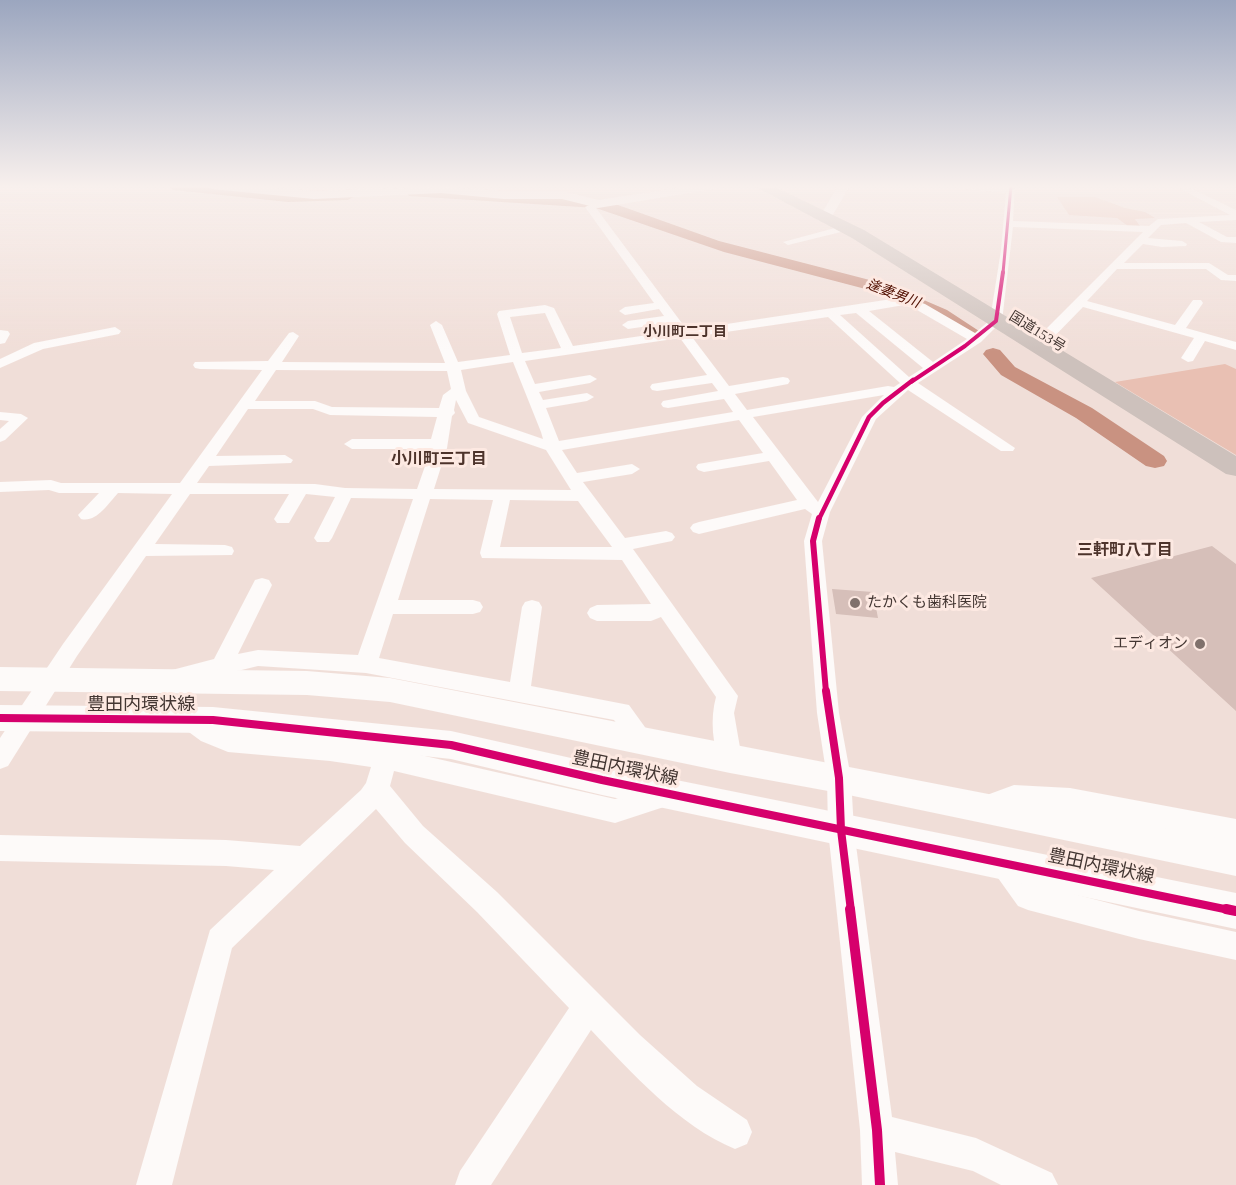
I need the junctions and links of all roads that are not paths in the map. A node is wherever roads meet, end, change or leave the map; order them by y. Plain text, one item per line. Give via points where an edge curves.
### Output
1 (618, 241) edge
2 (867, 241) edge
3 (1006, 241) edge
4 (1139, 241) edge
5 (1147, 241) edge
6 (1182, 244) dead end
7 (1114, 266) junction
8 (1236, 278) edge
9 (1079, 302) junction
10 (1197, 303) dead end
11 (662, 305) junction
12 (859, 309) junction
13 (625, 311) dead end
14 (829, 312) junction
15 (672, 319) junction
16 (996, 321) junction
17 (436, 325) dead end
18 (628, 325) dead end
19 (1178, 330) junction
20 (115, 331) dead end
21 (0, 334) edge
22 (683, 334) junction
23 (293, 336) dead end
24 (1201, 337) junction
25 (976, 339) junction
26 (0, 340) edge
27 (1037, 346) junction
28 (1236, 346) edge
29 (568, 350) junction
30 (517, 357) junction
31 (1188, 358) dead end
32 (0, 363) edge
33 (200, 365) dead end
34 (272, 366) junction
35 (453, 367) junction
36 (933, 369) junction
37 (715, 378) junction
38 (590, 379) dead end
39 (783, 381) dead end
40 (657, 387) dead end
41 (530, 388) junction
42 (903, 388) junction
43 (459, 391) junction
44 (727, 392) junction
45 (587, 397) dead end
46 (668, 404) dead end
47 (245, 405) junction
48 (538, 405) junction
49 (448, 413) junction
50 (744, 415) junction
51 (0, 416) edge
52 (0, 437) edge
53 (352, 444) dead end
54 (438, 444) junction
55 (552, 447) junction
56 (1008, 448) dead end
57 (773, 456) junction
58 (204, 460) junction
59 (285, 460) dead end
60 (704, 467) dead end
61 (1236, 468) edge
62 (632, 469) dead end
63 (0, 487) edge
64 (578, 488) junction
65 (113, 489) junction
66 (183, 489) junction
67 (302, 489) junction
68 (345, 493) junction
69 (423, 494) junction
70 (503, 495) junction
71 (815, 508) junction
72 (87, 515) dead end
73 (283, 519) dead end
74 (699, 528) dead end
75 (666, 537) dead end
76 (323, 538) dead end
77 (624, 549) junction
78 (141, 550) junction
79 (225, 550) dead end
80 (262, 585) dead end
81 (532, 606) dead end
82 (663, 606) junction
83 (385, 607) junction
84 (473, 607) dead end
85 (597, 613) dead end
86 (366, 664) junction
87 (222, 665) junction
88 (0, 679) edge
89 (51, 680) junction
90 (166, 680) junction
91 (519, 692) junction
92 (13, 719) edge
93 (190, 720) junction
94 (643, 741) junction
95 (0, 758) edge
96 (385, 758) junction
97 (730, 759) junction
98 (839, 778) junction
99 (376, 788) junction
100 (672, 794) junction
101 (979, 808) junction
102 (841, 830) junction
103 (1236, 831) edge
104 (0, 848) edge
105 (306, 860) junction
106 (1236, 860) edge
107 (1002, 862) junction
108 (1236, 911) edge
109 (1236, 946) edge
110 (588, 1007) junction
111 (877, 1130) junction
112 (735, 1132) dead end
113 (472, 1184) edge
114 (154, 1185) edge
115 (880, 1185) edge
116 (1040, 1185) edge

1 - 11 street
2 - 16 highway, 国道153号
3 - 16 street
4 - 7 street
5 - 6 street
7 - 8 street via 1209,266 1225,278
7 - 9 street
9 - 19 street
9 - 27 street
10 - 19 street
11 - 13 street
11 - 15 street
12 - 14 street
12 - 25 street via 905,301
12 - 36 street
14 - 22 street
14 - 42 street
15 - 18 street
15 - 22 street
16 - 25 street
16 - 27 highway, 国道153号
17 - 35 street
19 - 24 street
20 - 32 street via 39,346
21 - 26 street via 4,334
22 - 29 street
22 - 37 street
23 - 34 street
24 - 28 street
24 - 31 street
25 - 36 street
27 - 61 highway, 国道153号
29 - 30 street
29 - 30 street via 550,311 503,314
30 - 35 street
30 - 41 street
33 - 34 street
34 - 35 street
34 - 47 street
35 - 43 street
36 - 42 street
37 - 40 street
37 - 44 street
38 - 41 street
39 - 44 street
41 - 48 street
42 - 50 street
42 - 56 street
42 - 71 street via 869,417
43 - 49 street via 450,395
43 - 55 street via 473,420
44 - 46 street
44 - 50 street
45 - 48 street
47 - 49 street
47 - 58 street
48 - 55 street
49 - 54 street
50 - 55 street
50 - 57 street
51 - 52 street via 21,418
53 - 54 street
54 - 69 street via 440,448
55 - 64 street
57 - 60 street
57 - 71 street
58 - 59 street
58 - 66 street
62 - 64 street
63 - 65 street
64 - 70 street
64 - 77 street
65 - 66 street
65 - 72 street
66 - 67 street
66 - 78 street
67 - 68 street
67 - 73 street
68 - 69 street
68 - 76 street
69 - 70 street
69 - 83 street
70 - 77 street via 489,553
71 - 74 street
71 - 98 street via 813,541 828,712
75 - 77 street
77 - 82 street
78 - 79 street
78 - 89 street
80 - 87 street
81 - 91 street
82 - 85 street via 651,612
82 - 97 street via 727,696 723,713
83 - 84 street
83 - 86 street
86 - 87 street via 258,658
86 - 91 street
87 - 90 street
88 - 89 street, 豊田内環状線
89 - 90 street, 豊田内環状線
89 - 92 street
90 - 94 street, 豊田内環状線 via 307,683 390,690
91 - 94 street via 621,712
92 - 93 street, 豊田内環状線
92 - 95 street
93 - 96 street via 208,734 228,742
93 - 100 street, 豊田内環状線 via 451,745
94 - 97 street, 豊田内環状線
96 - 99 street
96 - 100 street via 615,811
97 - 98 street, 豊田内環状線
98 - 101 street, 豊田内環状線
98 - 102 street
99 - 105 street
99 - 110 street via 429,851 486,901
100 - 102 street, 豊田内環状線
101 - 103 street via 1014,797 1070,800
101 - 106 street, 豊田内環状線
102 - 107 street, 豊田内環状線
102 - 111 street
104 - 105 street via 226,853
105 - 114 street via 220,940
107 - 108 street, 豊田内環状線
107 - 109 street via 1028,896
110 - 112 street via 681,1093
110 - 113 street
111 - 115 street
111 - 116 street via 976,1155

